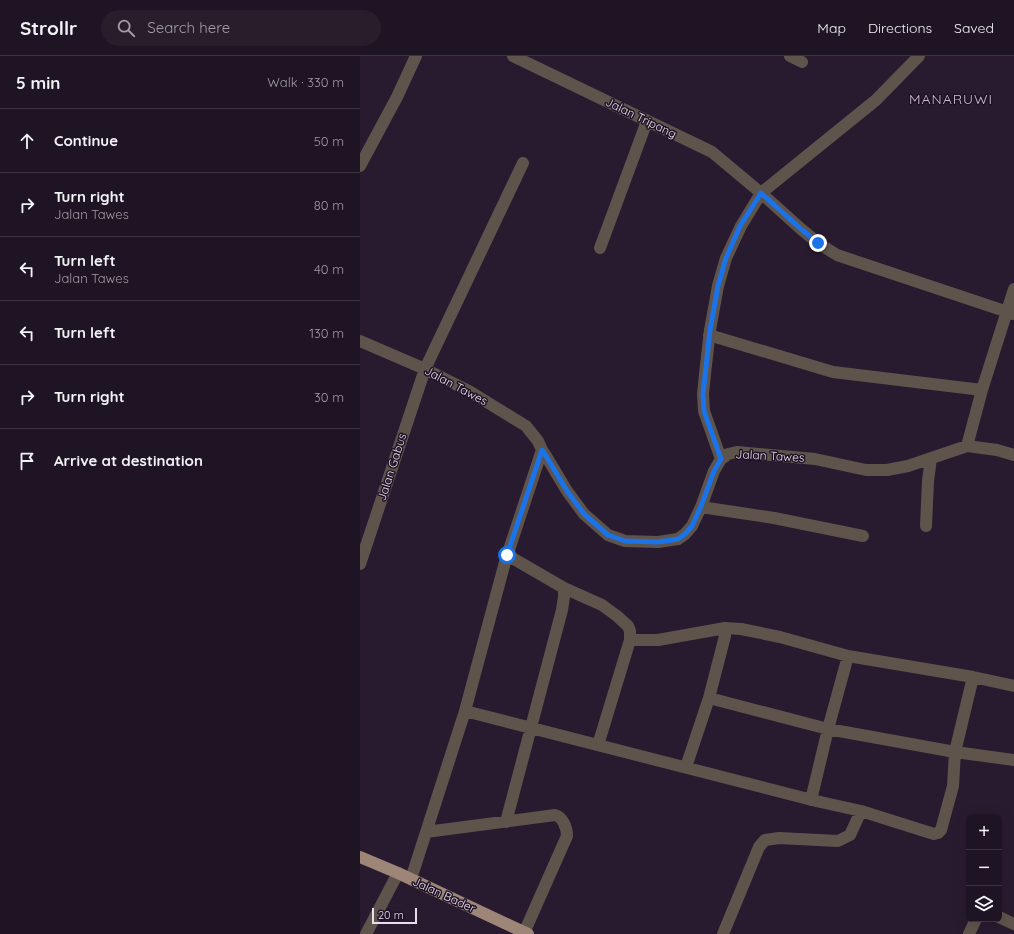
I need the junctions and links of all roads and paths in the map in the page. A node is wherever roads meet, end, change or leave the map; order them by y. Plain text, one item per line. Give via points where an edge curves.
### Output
1 (416, 56) edge
2 (513, 56) edge
3 (790, 56) edge
4 (919, 56) edge
5 (802, 62) dead end
6 (647, 121) junction
7 (524, 163) dead end
8 (360, 166) edge
9 (761, 193) junction
10 (600, 248) dead end
11 (1014, 289) edge
12 (1010, 313) edge
13 (709, 335) junction
14 (360, 341) edge
15 (425, 369) junction
16 (982, 390) junction
17 (967, 446) junction
18 (542, 450) junction
19 (1014, 456) edge
20 (931, 458) junction
21 (721, 459) junction
22 (701, 506) junction
23 (926, 526) dead end
24 (863, 536) dead end
25 (507, 555) junction
26 (360, 564) edge
27 (564, 588) junction
28 (725, 628) junction
29 (630, 640) junction
30 (848, 656) junction
31 (972, 677) junction
32 (1014, 686) edge
33 (709, 698) junction
34 (465, 711) junction
35 (531, 727) junction
36 (828, 729) junction
37 (598, 744) junction
38 (955, 752) junction
39 (1014, 760) edge
40 (686, 767) junction
41 (811, 800) junction
42 (861, 811) junction
43 (506, 822) junction
44 (426, 832) junction
45 (360, 857) edge
46 (398, 872) junction
47 (410, 878) junction
48 (1002, 918) edge
49 (975, 922) edge
50 (1014, 924) edge
51 (526, 933) edge
52 (366, 934) edge
53 (723, 934) edge
54 (969, 934) edge

1 - 8 street
2 - 6 street, Jalan Tripang
3 - 5 street
4 - 9 street via 876,100
6 - 9 street, Jalan Tripang via 712,152
6 - 10 street
7 - 15 street, Jalan Gabus
9 - 12 street, Jalan Tripang via 818,243 837,254
9 - 13 street via 740,226 726,258
11 - 12 street
12 - 16 street
13 - 16 street via 833,372
13 - 21 street via 703,394 704,411
14 - 15 street, Jalan Tawes
15 - 18 street, Jalan Tawes via 469,391 526,426
15 - 26 street, Jalan Gabus
16 - 17 street
17 - 19 street, Jalan Tawes via 997,450
17 - 20 street, Jalan Tawes
18 - 22 street, Jalan Tawes via 584,514 608,535 625,541 658,542 678,539 692,526
18 - 25 street
20 - 21 street, Jalan Tawes via 887,470 866,470 815,459 737,452
20 - 23 street
21 - 22 street, Jalan Tawes
22 - 24 street
25 - 27 street
25 - 34 street
27 - 29 street via 602,605 617,616 628,626
27 - 35 street via 562,610
28 - 29 street via 658,640
28 - 30 street via 780,637
28 - 33 street
29 - 37 street
30 - 31 street
30 - 36 street
31 - 32 street
31 - 38 street
33 - 36 street
33 - 40 street
34 - 35 street
34 - 44 street
35 - 37 street
35 - 43 street
36 - 38 street
36 - 41 street
37 - 40 street
38 - 39 street
38 - 42 street via 953,786 938,833 934,834
40 - 41 street
41 - 42 street
42 - 53 street via 850,835 838,841 779,838 765,840 759,847
43 - 44 street
43 - 51 street via 555,815 562,818 567,831
44 - 47 street
45 - 46 main road, Jalan Bader
46 - 47 main road, Jalan Bader
46 - 52 street
47 - 51 main road, Jalan Bader
48 - 50 street
49 - 54 street

